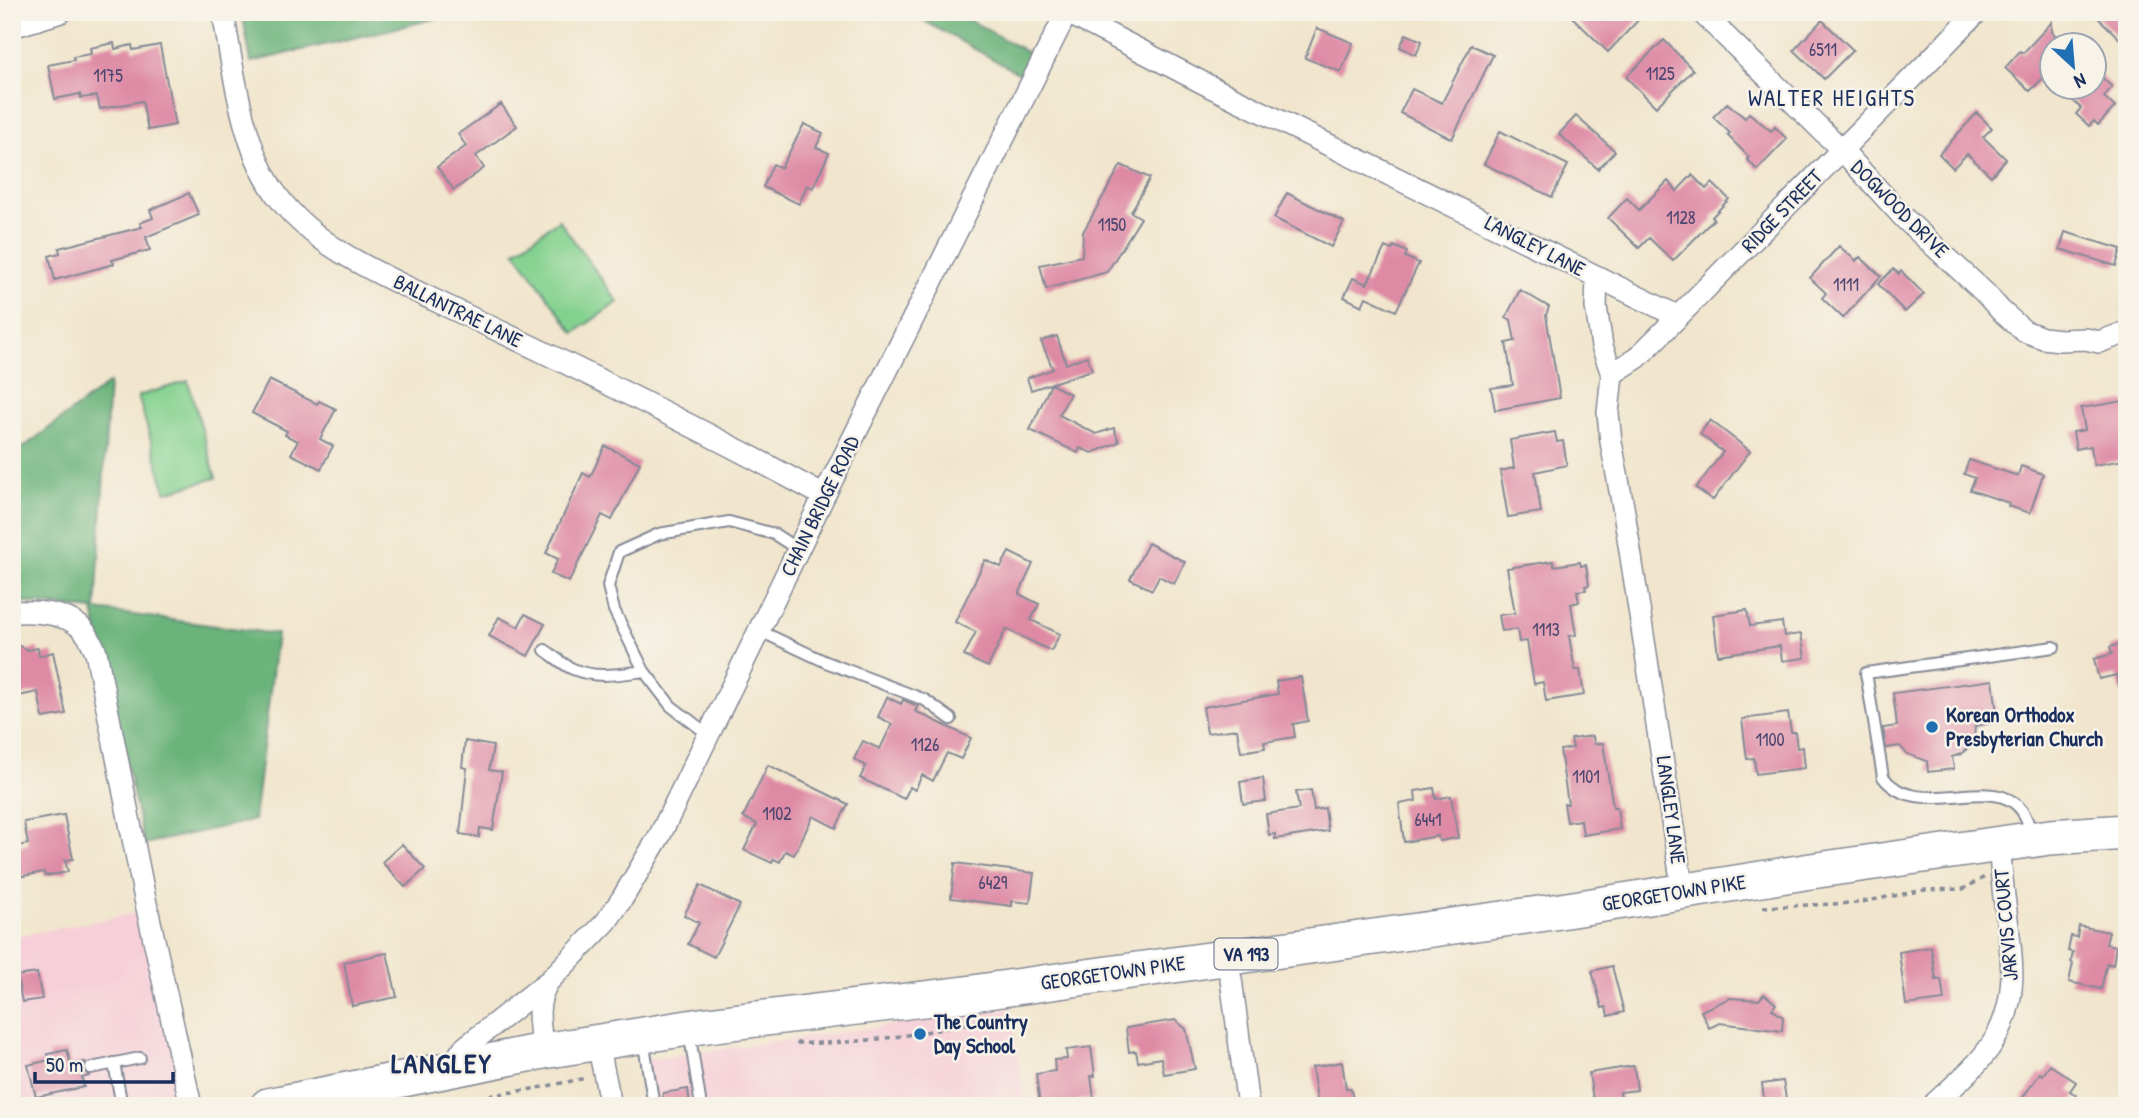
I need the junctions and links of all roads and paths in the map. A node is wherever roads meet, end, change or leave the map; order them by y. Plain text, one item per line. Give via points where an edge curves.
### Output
1 (61, 12) edge
2 (223, 12) edge
3 (1066, 12) edge
4 (1701, 12) edge
5 (1977, 12) edge
6 (12, 27) edge
7 (1842, 150) junction
8 (1597, 278) junction
9 (1677, 316) junction
10 (2127, 332) edge
11 (1612, 374) junction
12 (824, 496) junction
13 (799, 550) junction
14 (12, 612) edge
15 (760, 631) junction
16 (2054, 647) dead end
17 (545, 650) dead end
18 (644, 671) junction
19 (951, 719) dead end
20 (709, 735) junction
21 (2127, 832) edge
22 (2015, 842) junction
23 (1683, 892) junction
24 (1225, 957) junction
25 (548, 982) junction
26 (689, 1028) junction
27 (642, 1036) junction
28 (598, 1044) junction
29 (543, 1051) junction
30 (140, 1058) dead end
31 (114, 1063) junction
32 (91, 1068) dead end
33 (459, 1068) junction
34 (315, 1101) edge
35 (1935, 1103) dead end
36 (122, 1106) edge
37 (191, 1106) edge
38 (268, 1106) edge
39 (611, 1106) edge
40 (654, 1106) edge
41 (701, 1106) edge
42 (1248, 1106) edge

1 - 6 street
2 - 12 street, BALLANTRAE LANE via 253,151 275,194 314,234 391,280 766,463
3 - 8 street, LANGLEY LANE
3 - 12 street, CHAIN BRIDGE ROAD
4 - 7 street, DOGWOOD DRIVE
5 - 7 street, RIDGE STREET
7 - 9 street, RIDGE STREET
7 - 10 street, DOGWOOD DRIVE via 1905,219 2024,331 2043,338 2099,342
8 - 9 street
8 - 11 street, LANGLEY LANE via 1602,346
9 - 11 street, RIDGE STREET via 1637,358
11 - 23 street, LANGLEY LANE via 1611,442
12 - 13 street, CHAIN BRIDGE ROAD
13 - 15 street, CHAIN BRIDGE ROAD
13 - 18 lane via 774,534 729,522 659,534 618,552 608,586 614,610
14 - 37 street via 45,613 77,625 96,652
15 - 19 lane via 925,700
15 - 20 street, CHAIN BRIDGE ROAD
16 - 22 lane via 1866,673 1883,777 1889,786 1908,796 1939,799 1997,794 2017,804 2028,820
17 - 18 lane via 572,669 593,674
18 - 20 lane via 671,706
20 - 25 street, CHAIN BRIDGE ROAD via 660,835 622,899
21 - 22 main road, GEORGETOWN PIKE / VA 193
22 - 23 main road, GEORGETOWN PIKE / VA 193
22 - 35 street, JARVIS COURT via 2012,996 1994,1041
23 - 24 main road, GEORGETOWN PIKE / VA 193
24 - 26 main road, GEORGETOWN PIKE / VA 193
24 - 42 street
25 - 29 street, CHAIN BRIDGE ROAD via 538,1013
25 - 33 street, CHAIN BRIDGE ROAD via 463,1049
26 - 27 main road, GEORGETOWN PIKE / VA 193
26 - 41 lane
27 - 28 main road, GEORGETOWN PIKE / VA 193
27 - 40 lane
28 - 29 main road, GEORGETOWN PIKE / VA 193
28 - 39 street
29 - 33 main road, GEORGETOWN PIKE / VA 193
30 - 31 lane
31 - 32 lane
31 - 36 lane
33 - 34 main road, GEORGETOWN PIKE / VA 193
34 - 38 main road, GEORGETOWN PIKE / VA 193

